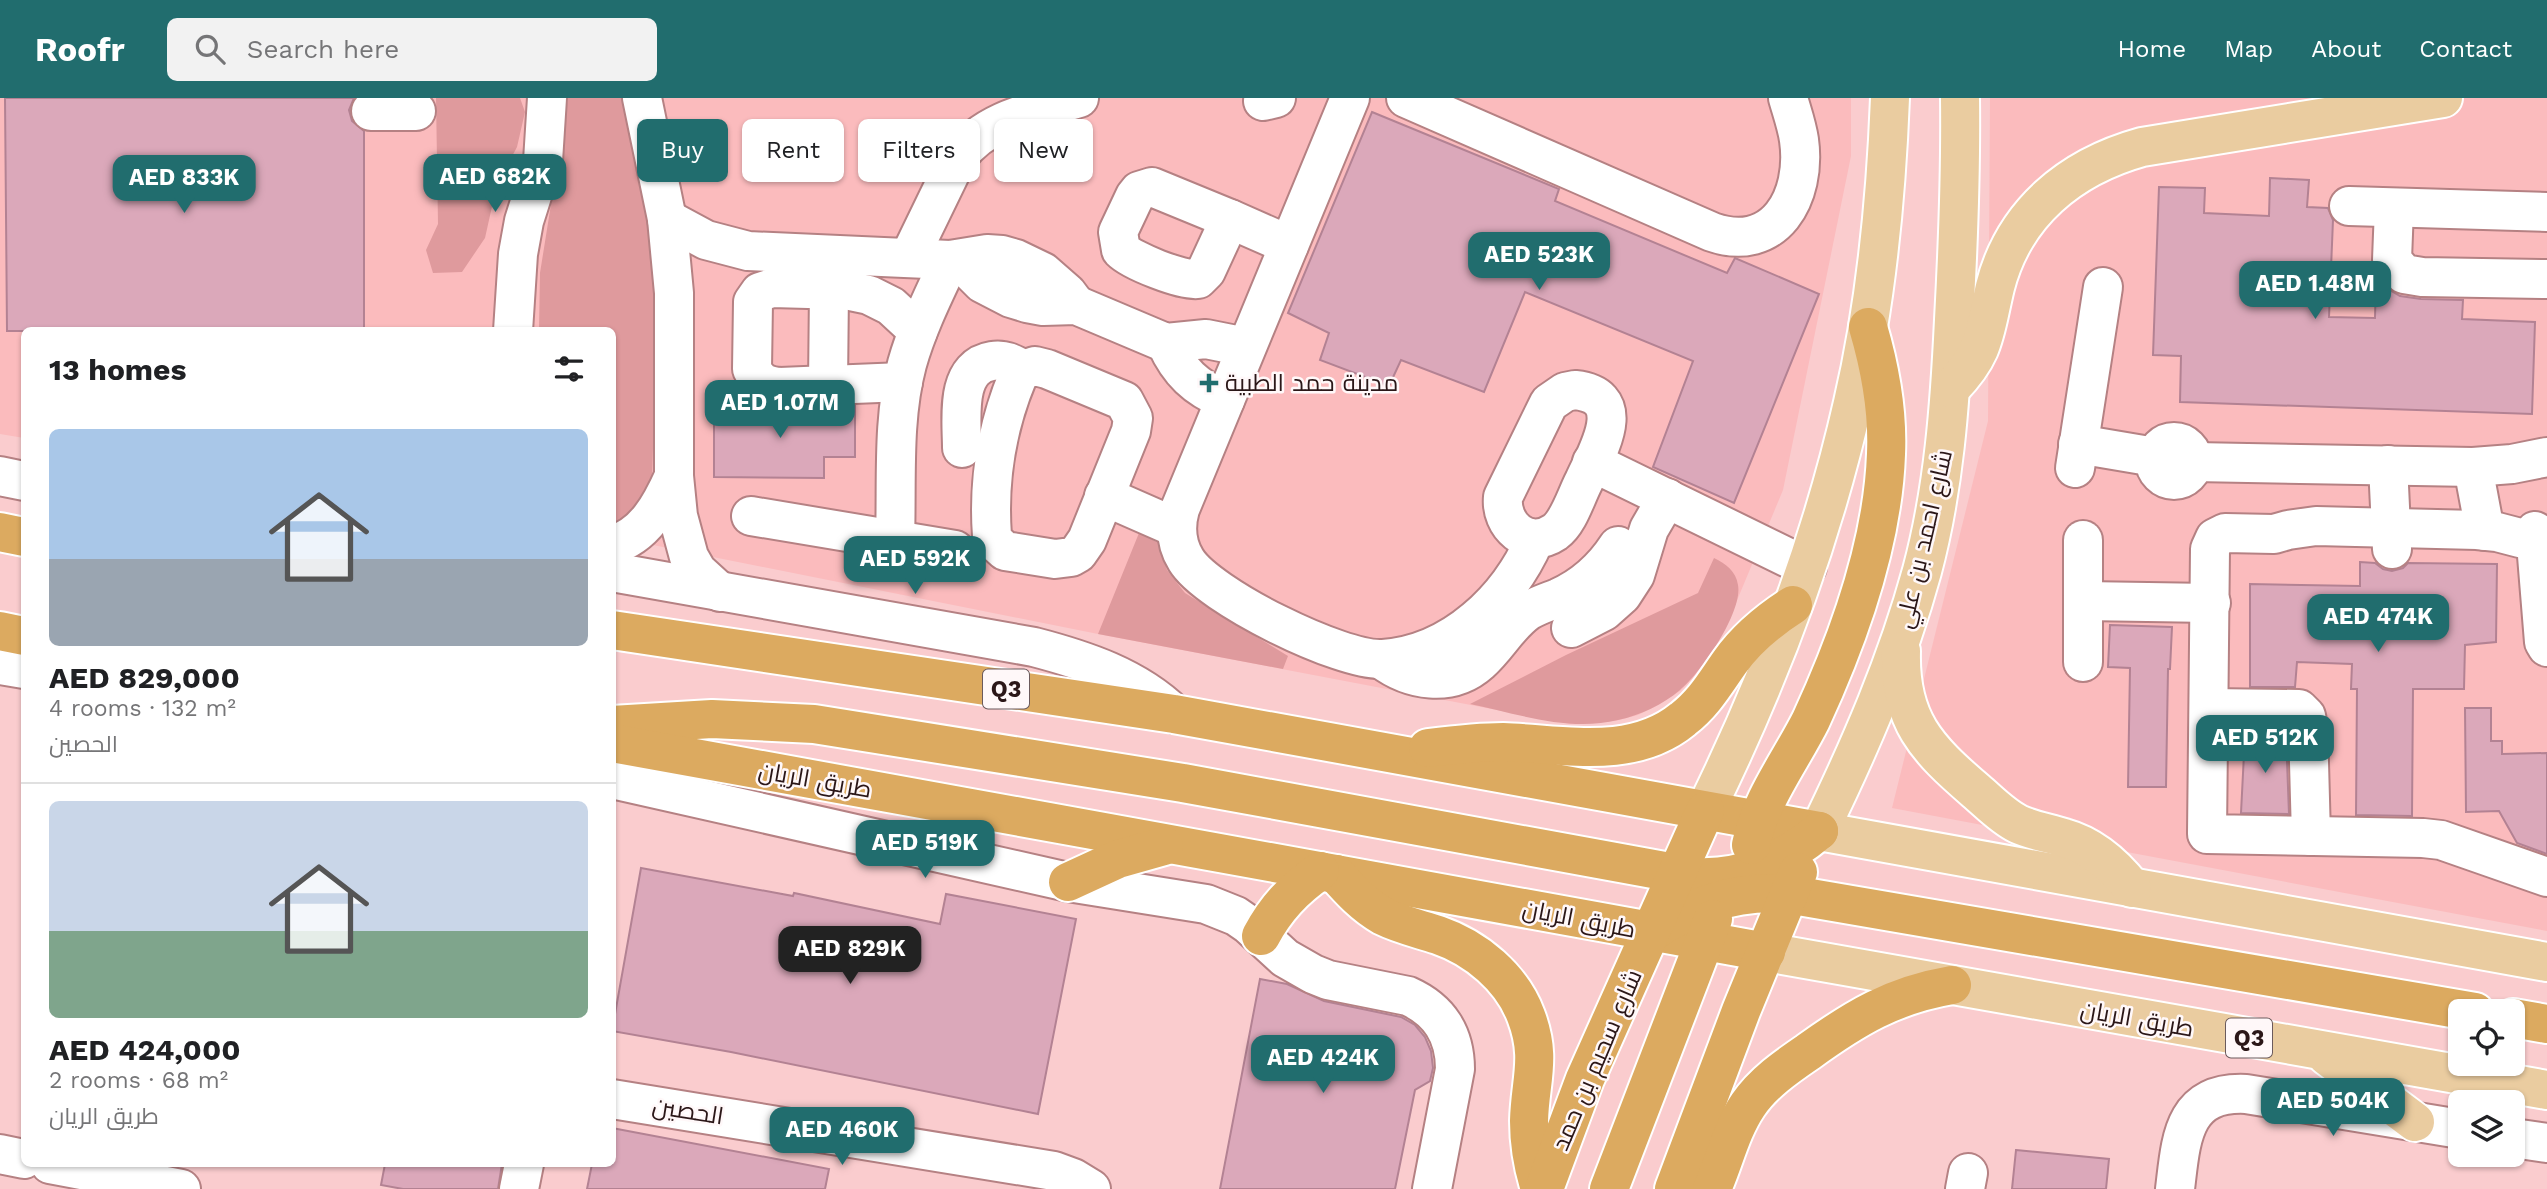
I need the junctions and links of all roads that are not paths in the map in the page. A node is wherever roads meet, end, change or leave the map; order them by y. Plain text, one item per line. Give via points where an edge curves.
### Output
1 (547, 98) edge
2 (642, 98) edge
3 (1079, 98) edge
4 (1350, 98) edge
5 (1406, 98) edge
6 (1788, 98) edge
7 (1890, 98) edge
8 (1959, 98) edge
9 (2443, 98) edge
10 (371, 111) dead end
11 (416, 111) dead end
12 (2349, 206) dead end
13 (2394, 208) junction
14 (2547, 212) edge
15 (667, 219) junction
16 (1230, 219) dead end
17 (1289, 244) junction
18 (748, 251) junction
19 (909, 258) junction
20 (954, 260) junction
21 (2547, 279) edge
22 (2103, 287) dead end
23 (829, 289) junction
24 (674, 293) junction
25 (513, 327) edge
26 (1868, 327) junction
27 (918, 331) junction
28 (1166, 344) junction
29 (1247, 347) junction
30 (1023, 370) junction
31 (903, 382) junction
32 (828, 385) junction
33 (1951, 387) junction
34 (1225, 400) junction
35 (962, 448) dead end
36 (2547, 457) edge
37 (1592, 462) junction
38 (2388, 465) junction
39 (2473, 467) junction
40 (0, 476) edge
41 (674, 476) junction
42 (21, 480) edge
43 (1104, 496) junction
44 (1667, 498) junction
45 (1572, 506) junction
46 (751, 516) dead end
47 (1177, 528) junction
48 (0, 532) edge
49 (2522, 532) edge
50 (21, 536) edge
51 (1535, 539) junction
52 (2391, 539) junction
53 (895, 540) junction
54 (2083, 540) dead end
55 (616, 543) edge
56 (955, 550) dead end
57 (1628, 554) junction
58 (1807, 567) junction
59 (616, 573) edge
60 (2543, 574) edge
61 (1517, 575) junction
62 (720, 592) junction
63 (2084, 601) junction
64 (2211, 603) junction
65 (1542, 604) junction
66 (1793, 606) junction
67 (1572, 628) dead end
68 (0, 631) edge
69 (616, 631) edge
70 (1904, 631) junction
71 (21, 635) edge
72 (1470, 646) junction
73 (2547, 648) edge
74 (2083, 662) dead end
75 (0, 665) edge
76 (21, 668) edge
77 (2209, 708) junction
78 (1174, 714) junction
79 (616, 725) edge
80 (616, 744) edge
81 (1397, 755) junction
82 (627, 782) edge
83 (616, 804) edge
84 (1705, 811) junction
85 (1758, 820) junction
86 (1819, 831) junction
87 (2311, 836) junction
88 (1171, 844) junction
89 (1328, 873) junction
90 (1676, 874) junction
91 (2547, 877) edge
92 (1068, 882) junction
93 (1733, 886) junction
94 (2132, 887) junction
95 (1787, 894) junction
96 (1651, 933) junction
97 (1261, 936) junction
98 (1704, 941) junction
99 (1766, 952) junction
100 (2547, 962) edge
101 (1952, 985) junction
102 (2448, 1007) edge
103 (2525, 1020) edge
104 (2547, 1024) edge
105 (2320, 1051) junction
106 (2547, 1090) edge
107 (616, 1100) edge
108 (2415, 1122) junction
109 (2448, 1127) edge
110 (2525, 1140) edge
111 (2547, 1143) edge
112 (0, 1154) edge
113 (21, 1158) edge
114 (66, 1167) edge
115 (523, 1167) edge
116 (181, 1189) edge
117 (519, 1189) edge
118 (1091, 1189) edge
119 (1432, 1189) edge
120 (1542, 1189) edge
121 (1609, 1189) edge
122 (1674, 1189) edge
123 (1712, 1189) edge
124 (2175, 1189) edge

1 - 25 street via 543,161 518,254
2 - 15 street
3 - 19 street via 1005,120 967,145
4 - 17 street
5 - 6 street via 1734,238 1758,235 1778,223 1794,192 1799,140
7 - 26 main road
8 - 33 main road, شارع احمد بن علي via 1959,235
9 - 33 main road via 2142,147 2091,165 2048,196 2015,238 1995,287 1978,354
10 - 11 street
12 - 13 street
13 - 14 street
13 - 21 street via 2392,260 2404,274
15 - 18 street via 706,240
15 - 24 street
16 - 17 street
17 - 29 street
18 - 19 street
18 - 24 street via 715,262
19 - 20 street
20 - 27 street
20 - 28 street via 982,283 1012,298 1044,306 1076,305
22 - 38 street via 2076,456 2155,457 2157,471 2168,480 2182,479 2194,462
23 - 27 street via 881,300
23 - 32 street
23 - 32 street via 760,292 752,308 751,362 755,376 766,385
24 - 41 street
26 - 58 main road via 1839,461
26 - 85 highway via 1886,422 1876,527 1842,646 1810,722
27 - 31 street
28 - 29 street via 1206,339
28 - 34 street via 1195,385
29 - 34 street
30 - 35 street via 996,360 970,374 963,392
30 - 43 street via 1041,366 1129,406 1133,425
30 - 43 street via 1009,400 995,459 991,506 995,542 1005,551 1071,557 1083,547
31 - 32 street
31 - 53 street
33 - 70 main road, شارع احمد بن علي via 1935,509
34 - 47 street via 1180,509
36 - 39 street
37 - 44 street
37 - 45 street
37 - 51 street via 1607,431 1606,412 1585,391 1565,392 1549,403 1503,497 1509,526
38 - 39 street
38 - 52 street
39 - 49 street
40 - 42 street
41 - 55 street via 643,527
41 - 62 street via 689,557
43 - 47 street
44 - 57 street
44 - 58 street
45 - 51 street via 1555,533
45 - 57 street
46 - 53 street
47 - 72 street via 1181,550 1192,568 1227,596 1285,628 1381,659 1422,649
48 - 50 highway
49 - 52 street
49 - 60 street
51 - 61 street
52 - 64 street via 2316,526 2215,538 2210,549
53 - 56 street
54 - 63 street
57 - 65 street via 1609,559 1572,591
57 - 67 street via 1629,585 1622,595
58 - 66 main road
59 - 62 street
60 - 73 street
61 - 65 street
61 - 72 street via 1492,606
62 - 78 street via 1068,655 1131,682
63 - 64 street
63 - 74 street
64 - 77 street
65 - 72 street via 1508,628
66 - 81 highway via 1757,630 1694,710 1647,739 1611,747 1473,743
66 - 84 main road
68 - 71 highway
69 - 78 highway, Q3
70 - 86 main road, شارع احمد بن علي via 1882,693
70 - 94 main road via 1904,691 1917,728 1940,761 2016,823 2087,847 2112,864
75 - 76 street
77 - 87 street via 2299,709 2306,716
77 - 87 street via 2207,834
78 - 81 highway, Q3
79 - 90 highway via 712,719 827,726 1183,783
80 - 88 highway, طريق الريان / Q3
81 - 84 highway, Q3
82 - 83 street
82 - 92 street, طريق الريان
84 - 85 highway, Q3
84 - 90 highway
84 - 93 highway via 1717,854
85 - 86 highway, Q3
85 - 93 highway via 1749,854
86 - 93 highway
86 - 94 main road, Q3
86 - 95 highway, شارع احمد بن علي
87 - 91 street via 2441,840
88 - 89 highway, طريق الريان / Q3
88 - 92 highway via 1118,859
89 - 96 highway, طريق الريان / Q3
89 - 97 highway via 1302,884 1285,899
89 - 120 highway via 1382,915 1457,943 1509,985 1525,1014 1535,1054 1530,1144
90 - 93 highway
90 - 96 highway
92 - 97 street, طريق الريان via 1206,904 1236,916
93 - 95 highway
93 - 96 highway
93 - 98 highway
93 - 99 highway
94 - 100 main road, Q3
95 - 99 highway, شارع احمد بن علي
95 - 102 highway
96 - 98 highway, طريق الريان / Q3
96 - 120 highway, شارع سحيم بن حمد via 1585,1079
97 - 119 street, طريق الريان via 1285,958 1313,974 1420,1001 1448,1030 1455,1069
98 - 99 highway, طريق الريان / Q3
98 - 121 highway
99 - 101 main road, طريق الريان / Q3
99 - 122 highway
101 - 105 main road, طريق الريان / Q3
101 - 123 highway via 1880,1006 1836,1031 1770,1080 1738,1121
103 - 104 highway
105 - 106 main road, طريق الريان / Q3
105 - 108 main road
107 - 118 street, الحصين via 1054,1171
108 - 109 street
108 - 124 street via 2246,1094 2223,1095 2202,1105 2184,1130
110 - 111 street
112 - 113 street
114 - 116 street
115 - 117 street

